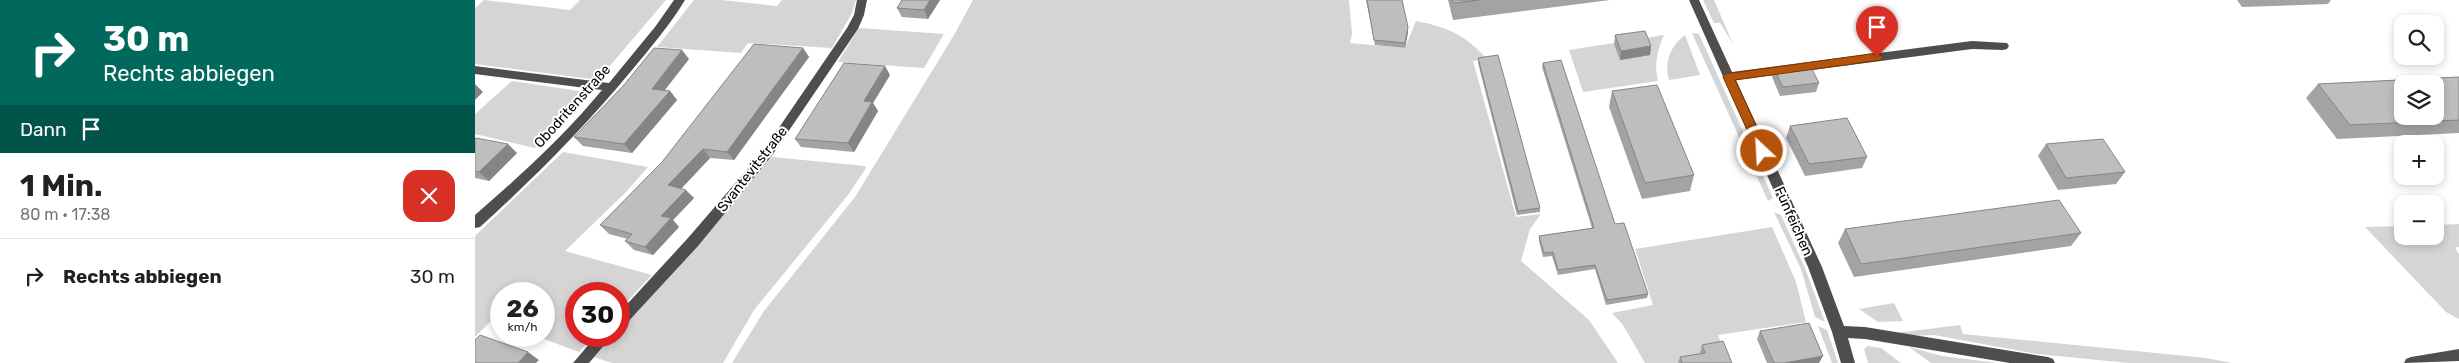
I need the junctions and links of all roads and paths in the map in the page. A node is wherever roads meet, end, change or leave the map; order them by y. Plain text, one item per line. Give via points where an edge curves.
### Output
1 (680, 0) edge
2 (862, 0) edge
3 (1694, 0) edge
4 (2003, 46) dead end
5 (475, 70) edge
6 (1728, 77) junction
7 (611, 87) junction
8 (475, 223) edge
9 (630, 310) edge
10 (1839, 332) junction
11 (595, 347) edge
12 (2459, 355) edge
13 (581, 363) edge
14 (1848, 363) edge
15 (2048, 363) edge
16 (2411, 363) edge

1 - 7 street, Obodritenstraße
2 - 9 street, Svantevitstraße via 852,28 767,154
3 - 6 street, Fünfeichen
4 - 6 street via 1972,45
5 - 7 street
6 - 10 street, Fünfeichen via 1815,267
7 - 8 street, Obodritenstraße via 528,176
10 - 14 street, Fünfeichen
10 - 15 street via 1865,333
11 - 13 street
12 - 16 street

